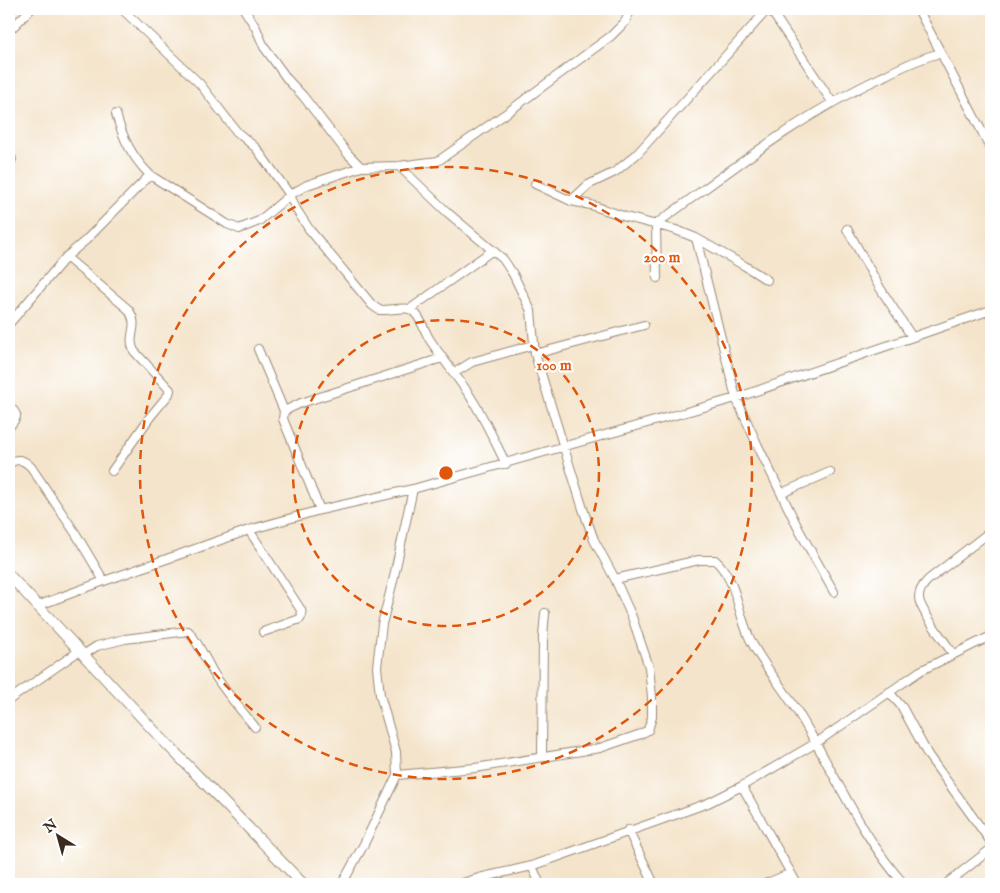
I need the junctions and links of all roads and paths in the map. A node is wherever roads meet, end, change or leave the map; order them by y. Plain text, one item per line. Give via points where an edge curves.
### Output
1 (31, 9) edge
2 (122, 9) edge
3 (244, 9) edge
4 (631, 9) edge
5 (769, 9) edge
6 (918, 9) edge
7 (9, 31) edge
8 (942, 53) junction
9 (832, 102) junction
10 (116, 114) dead end
11 (991, 149) edge
12 (399, 166) junction
13 (361, 168) junction
14 (150, 176) junction
15 (535, 184) dead end
16 (290, 195) junction
17 (571, 201) junction
18 (656, 224) junction
19 (847, 230) dead end
20 (696, 238) junction
21 (493, 250) junction
22 (66, 257) junction
23 (657, 278) dead end
24 (767, 280) dead end
25 (410, 309) junction
26 (991, 310) edge
27 (9, 324) edge
28 (644, 325) dead end
29 (912, 337) junction
30 (534, 345) junction
31 (258, 349) dead end
32 (535, 354) junction
33 (442, 358) junction
34 (454, 373) junction
35 (736, 398) junction
36 (9, 406) edge
37 (284, 411) junction
38 (9, 428) edge
39 (564, 448) junction
40 (9, 464) edge
41 (506, 464) junction
42 (112, 471) dead end
43 (830, 472) dead end
44 (413, 489) junction
45 (782, 493) junction
46 (320, 510) junction
47 (248, 530) junction
48 (991, 532) edge
49 (9, 575) edge
50 (615, 579) junction
51 (104, 580) junction
52 (834, 592) dead end
53 (37, 606) junction
54 (545, 613) dead end
55 (263, 632) dead end
56 (991, 636) edge
57 (81, 653) junction
58 (953, 654) junction
59 (889, 692) junction
60 (9, 700) edge
61 (255, 727) dead end
62 (816, 743) junction
63 (542, 756) junction
64 (397, 775) junction
65 (742, 786) junction
66 (628, 830) junction
67 (991, 842) edge
68 (991, 849) edge
69 (532, 866) junction
70 (791, 873) junction
71 (9, 879) edge
72 (12, 884) edge
73 (303, 884) edge
74 (342, 884) edge
75 (459, 884) edge
76 (540, 884) edge
77 (654, 884) edge
78 (765, 884) edge
79 (797, 884) edge
80 (904, 884) edge
81 (946, 884) edge

1 - 7 street
2 - 16 street via 200,84 237,132 256,148
3 - 13 street via 264,47 288,80
4 - 12 street via 625,22 611,36 444,157
5 - 9 street
5 - 17 street via 637,154 615,172 588,185
6 - 8 street
8 - 9 street via 902,67
8 - 11 street
9 - 18 street
10 - 14 street via 122,134 140,166
12 - 13 street
12 - 21 street
13 - 16 street via 307,184
14 - 16 street via 239,229 259,221
14 - 22 street
15 - 17 street
16 - 25 street via 309,230 372,305 379,310
17 - 18 street
18 - 20 street
18 - 23 street
19 - 29 street
20 - 24 street
20 - 35 street
21 - 25 street
21 - 30 street via 503,259 531,310
22 - 27 street
22 - 42 street via 128,309 135,323 132,346 170,390
25 - 33 street
26 - 29 street
28 - 32 street
29 - 35 street
30 - 32 street
30 - 34 street via 472,362
31 - 37 street
32 - 39 street
33 - 34 street
33 - 37 street
34 - 41 street via 469,394
35 - 39 street
35 - 45 street
36 - 38 street via 15,411 16,419
37 - 46 street via 283,419
39 - 41 street
39 - 50 street via 594,540
40 - 51 street via 18,460 31,467
41 - 44 street
43 - 45 street
44 - 46 street
44 - 64 street via 382,624 377,667 380,695 396,752
45 - 52 street
46 - 47 street
47 - 51 street
47 - 55 street via 302,615 300,619
48 - 58 street via 928,580 919,596 921,606
49 - 53 street
50 - 62 street via 699,560 715,560 728,575 758,654
50 - 63 street via 649,667 651,725 640,734 600,748
51 - 53 street
53 - 57 street
54 - 63 street via 542,636
56 - 58 street
57 - 60 street
57 - 61 street via 126,639 188,631 194,636 215,676
57 - 73 street
58 - 59 street
59 - 62 street
59 - 67 street via 902,707 928,755
62 - 65 street
62 - 80 street via 868,833
63 - 64 street via 475,768
64 - 74 street
65 - 66 street via 708,803
65 - 70 street
66 - 69 street
66 - 77 street
68 - 81 street
69 - 75 street
69 - 76 street
70 - 78 street
70 - 79 street
71 - 72 street

